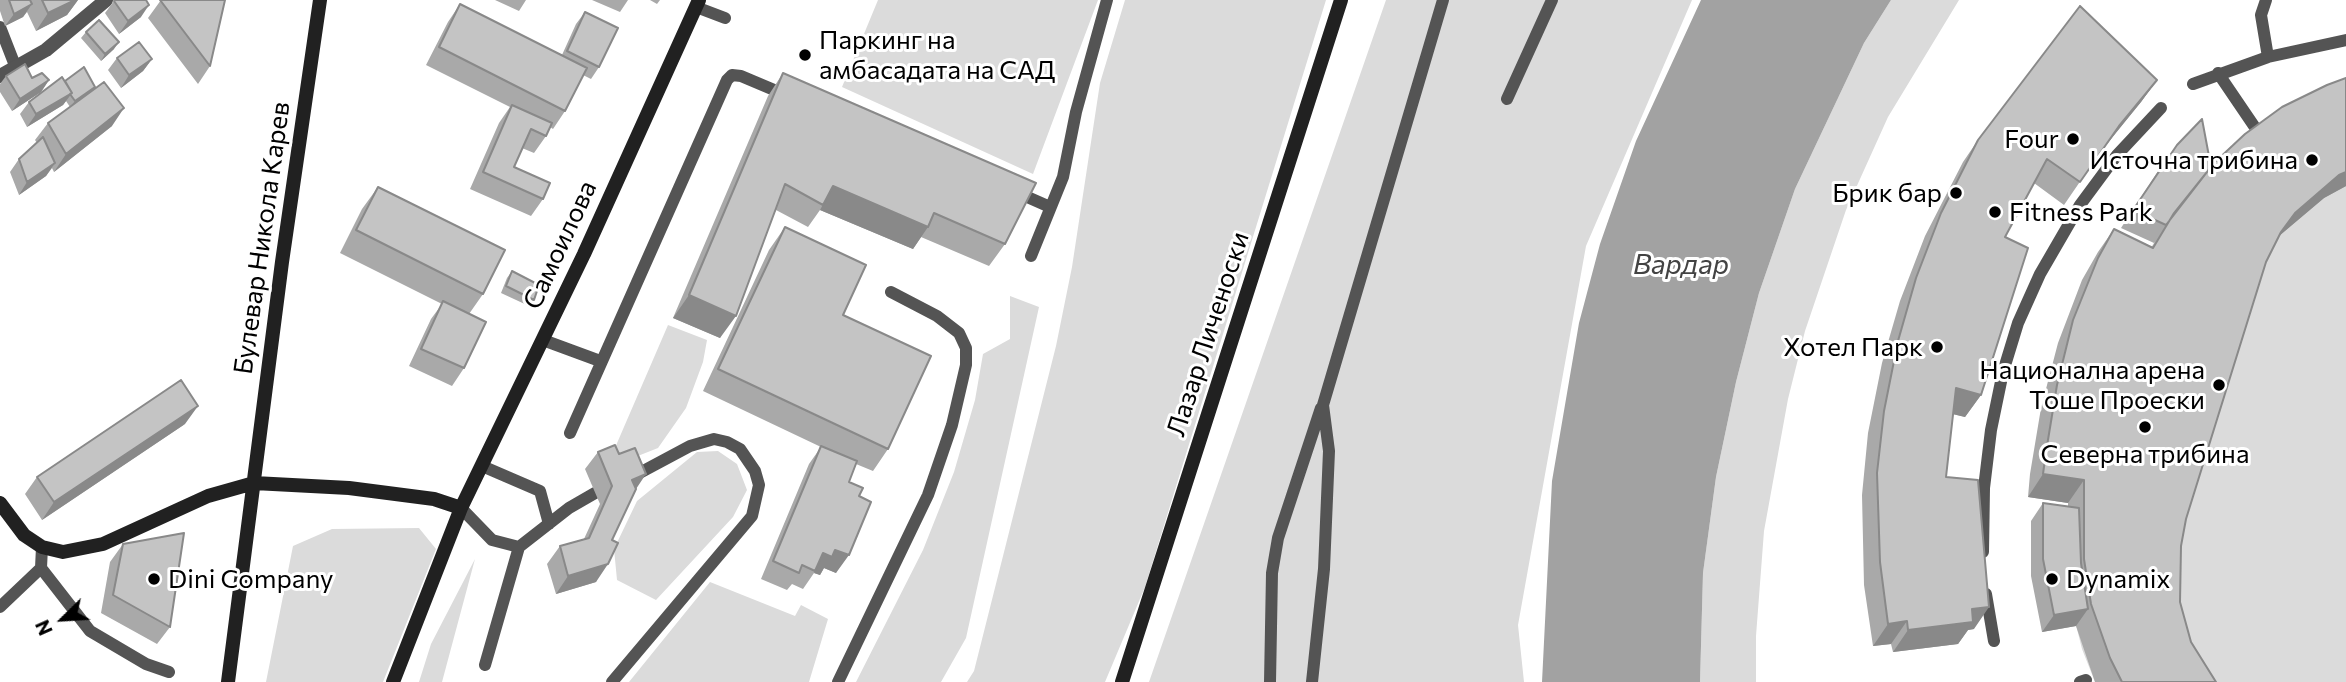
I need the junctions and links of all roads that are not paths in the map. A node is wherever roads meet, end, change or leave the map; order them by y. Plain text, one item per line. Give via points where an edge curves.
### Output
1 (106, 0) edge
2 (320, 0) edge
3 (1107, 0) edge
4 (1341, 0) edge
5 (1443, 0) edge
6 (1552, 0) edge
7 (2266, 0) edge
8 (697, 3) edge
9 (724, 18) dead end
10 (0, 27) edge
11 (2346, 40) edge
12 (2268, 57) junction
13 (16, 68) junction
14 (2218, 73) junction
15 (0, 76) edge
16 (2193, 84) dead end
17 (796, 99) edge
18 (1507, 99) dead end
19 (2161, 108) dead end
20 (2254, 126) edge
21 (1000, 185) edge
22 (1050, 208) junction
23 (1031, 256) dead end
24 (891, 292) dead end
25 (543, 340) junction
26 (600, 361) junction
27 (1323, 405) junction
28 (570, 433) dead end
29 (482, 466) junction
30 (629, 479) edge
31 (254, 483) junction
32 (595, 493) dead end
33 (0, 503) edge
34 (461, 508) junction
35 (549, 524) junction
36 (42, 547) junction
37 (519, 547) junction
38 (41, 568) junction
39 (0, 607) edge
40 (1994, 641) dead end
41 (485, 665) dead end
42 (169, 672) dead end
43 (228, 682) edge
44 (393, 682) edge
45 (612, 682) edge
46 (838, 682) edge
47 (1122, 682) edge
48 (1270, 682) edge
49 (1312, 682) edge

1 - 13 street via 46,50
2 - 31 street, Булевар Никола Карев
3 - 22 lane via 1063,177
4 - 47 street, Лазар Личеноски
5 - 27 lane
6 - 18 lane
7 - 12 lane via 2261,15
8 - 9 lane
8 - 25 street, Самоилова
10 - 13 lane
11 - 12 lane
12 - 14 lane
13 - 15 street
14 - 16 lane
14 - 20 lane
17 - 26 lane via 741,76 727,80
19 - 40 lane via 2117,155 2080,205 2018,323 1991,430 1983,517 1984,574
21 - 22 lane
22 - 23 lane
24 - 46 lane via 959,333 966,348 965,365 952,425 928,495
25 - 26 lane
25 - 29 street, Самоилова
26 - 28 lane
27 - 48 lane via 1278,538 1272,573
27 - 49 lane via 1329,451 1324,569
29 - 34 street, Самоилова
29 - 35 lane via 540,491
30 - 45 lane via 690,446 714,439 740,449 759,485 751,516
31 - 34 street via 349,488 434,499
31 - 36 street via 208,496 86,549 63,552
31 - 43 street, Булевар Никола Карев
32 - 35 lane
33 - 36 street via 14,524
34 - 37 lane via 492,540
34 - 44 street
35 - 37 lane
36 - 38 lane
37 - 41 lane
38 - 39 lane
38 - 42 lane via 90,631

